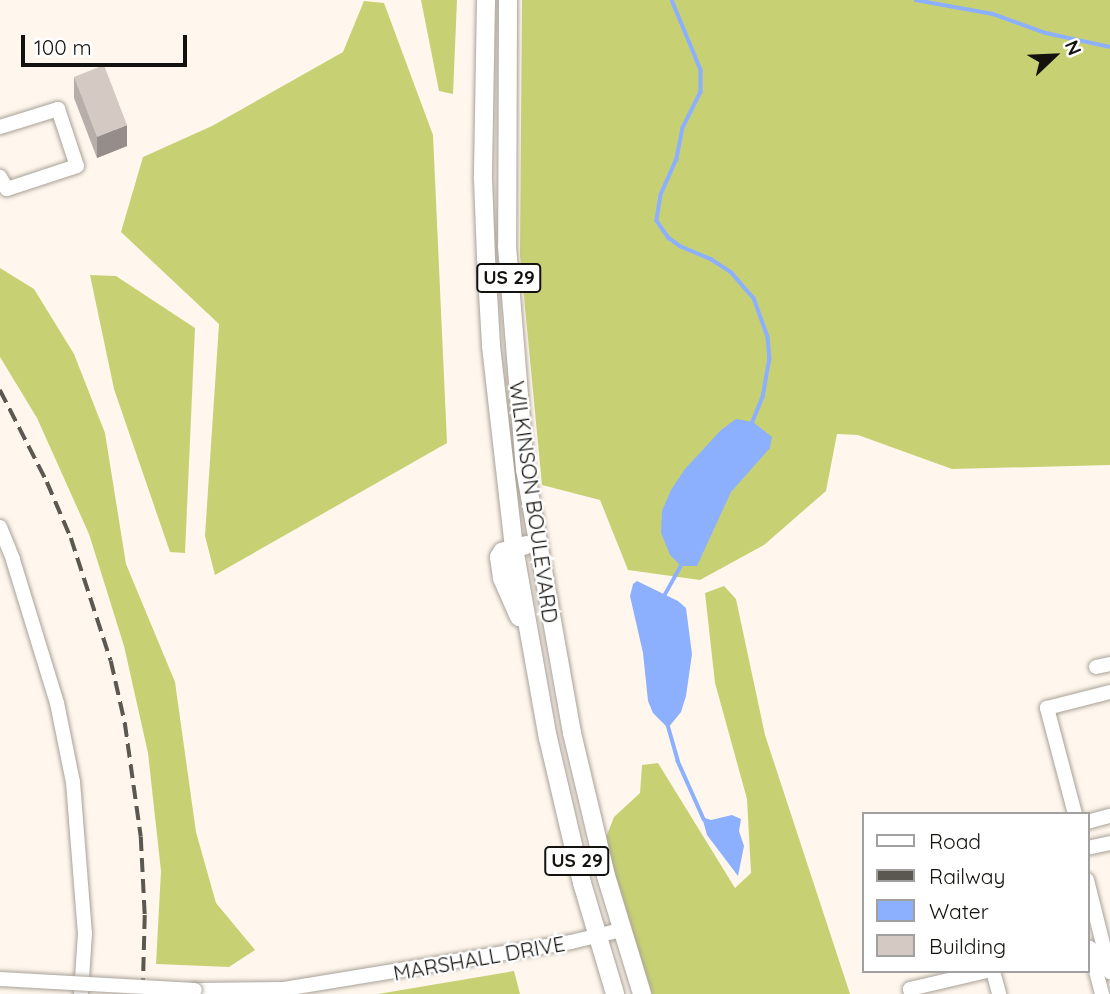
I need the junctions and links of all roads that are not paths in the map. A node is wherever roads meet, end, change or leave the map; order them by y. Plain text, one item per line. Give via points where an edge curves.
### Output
1 (486, 0) edge
2 (508, 0) edge
3 (0, 127) edge
4 (0, 177) edge
5 (0, 527) edge
6 (536, 543) junction
7 (514, 548) junction
8 (1110, 692) edge
9 (1073, 812) edge
10 (1110, 816) edge
11 (1089, 821) edge
12 (1110, 843) edge
13 (1089, 848) edge
14 (1089, 888) edge
15 (621, 930) junction
16 (598, 937) junction
17 (1089, 948) edge
18 (1110, 972) edge
19 (978, 973) edge
20 (994, 973) edge
21 (0, 979) edge
22 (81, 994) edge
23 (615, 994) edge
24 (642, 994) edge
25 (911, 994) edge
26 (999, 994) edge
27 (1102, 994) edge

1 - 7 main road, WILKINSON BOULEVARD / US 29 via 486,258
2 - 6 main road, WILKINSON BOULEVARD / US 29 via 507,246
3 - 4 street via 58,110 77,166 7,189
5 - 22 street via 57,703 73,782 85,933
6 - 7 main road
6 - 15 main road, WILKINSON BOULEVARD / US 29 via 572,733
7 - 16 main road, WILKINSON BOULEVARD / US 29 via 502,552 499,564 530,641 548,738
8 - 9 street via 1047,708
10 - 11 street
12 - 13 street
14 - 18 street
15 - 16 street, MARSHALL DRIVE
15 - 24 main road, WILKINSON BOULEVARD / US 29
16 - 21 street, MARSHALL DRIVE, bridge via 284,989
16 - 23 main road, WILKINSON BOULEVARD / US 29
17 - 27 street
19 - 25 street via 910,989
20 - 26 street

